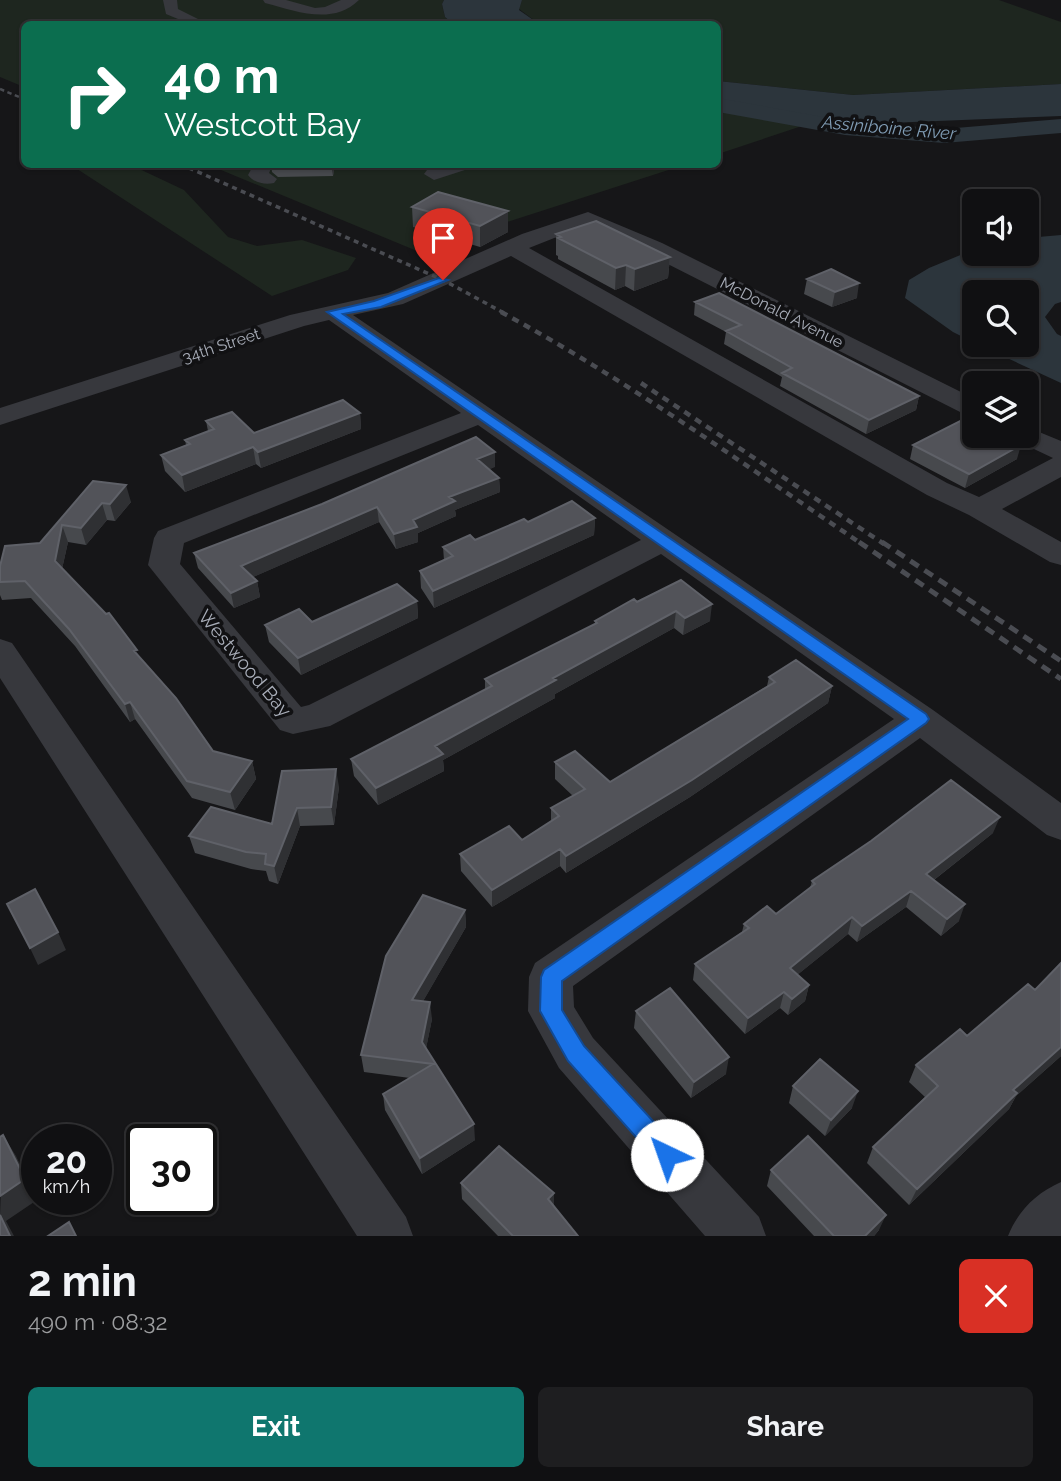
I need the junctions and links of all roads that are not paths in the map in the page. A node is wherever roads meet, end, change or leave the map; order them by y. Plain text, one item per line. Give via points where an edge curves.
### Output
1 (170, 0) edge
2 (271, 0) edge
3 (352, 0) edge
4 (359, 0) edge
5 (349, 20) dead end
6 (194, 21) edge
7 (452, 168) edge
8 (434, 174) dead end
9 (588, 218) joint
10 (513, 248) junction
11 (333, 312) junction
12 (962, 402) edge
13 (482, 414) junction
14 (0, 417) edge
15 (1039, 441) edge
16 (1061, 452) edge
17 (1061, 465) edge
18 (980, 509) junction
19 (665, 540) junction
20 (1061, 555) edge
21 (0, 651) edge
22 (920, 719) junction
23 (1061, 824) edge
24 (1061, 1208) edge
25 (387, 1236) edge
26 (740, 1236) edge
27 (1034, 1236) edge

1 - 6 street via 171,11
2 - 3 lane via 315,12
4 - 5 lane
7 - 8 street
9 - 10 street, 34th Street
9 - 12 street, McDonald Avenue
10 - 11 street, 34th Street via 377,304
10 - 18 street via 937,489
11 - 13 street
11 - 14 street, 34th Street
13 - 19 street
13 - 19 street, Westwood Bay via 169,538 164,565 293,721 317,717
15 - 16 street
17 - 18 street
18 - 20 street
19 - 22 street
21 - 25 street
22 - 23 street
22 - 26 street via 551,977 551,1011 576,1053
24 - 27 street

